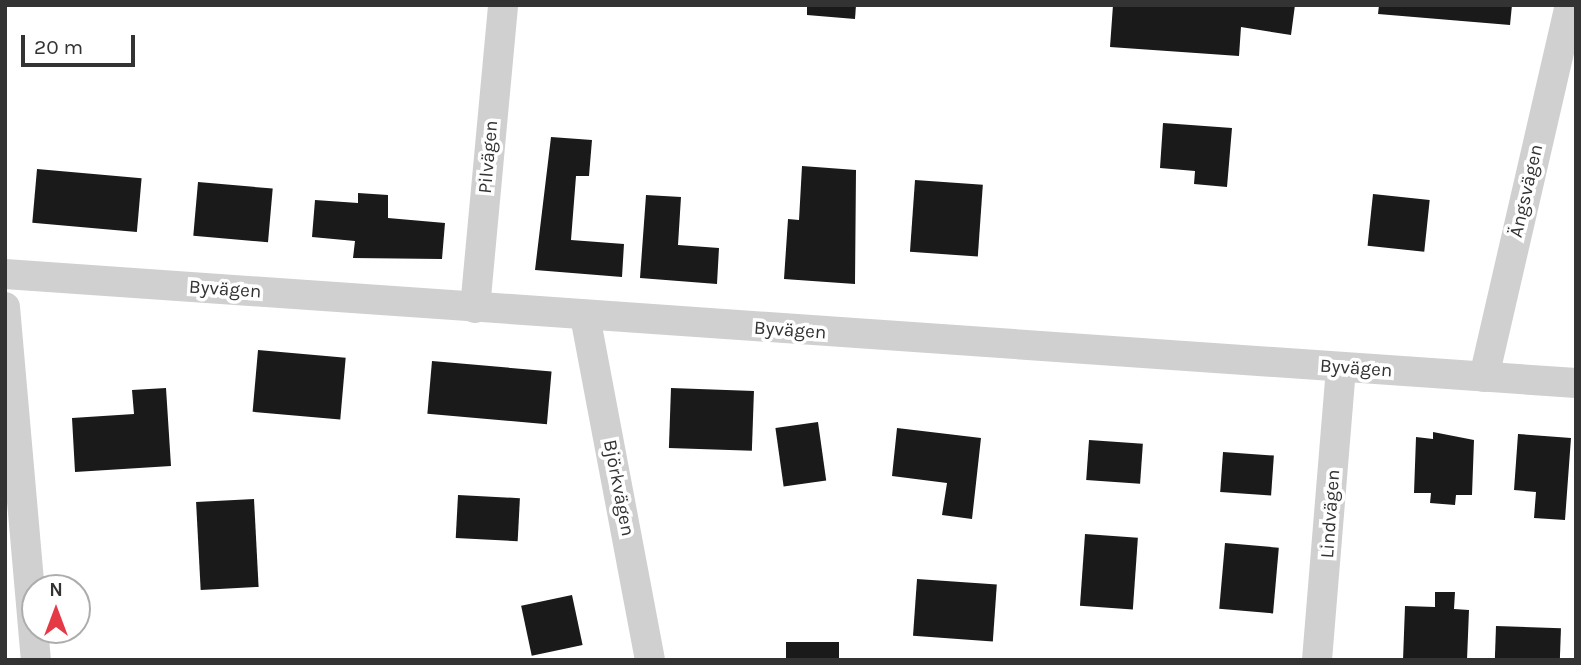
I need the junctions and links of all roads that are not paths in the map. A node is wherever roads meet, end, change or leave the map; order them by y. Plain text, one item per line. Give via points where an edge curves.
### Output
1 (503, 5) edge
2 (1570, 5) edge
3 (5, 274) edge
4 (5, 307) edge
5 (475, 308) junction
6 (585, 316) junction
7 (1341, 369) junction
8 (1484, 377) junction
9 (1576, 383) edge
10 (36, 660) edge
11 (650, 660) edge
12 (1317, 660) edge

1 - 5 street, Pilvägen
2 - 8 street, Ängsvägen
3 - 5 street, Byvägen
4 - 10 street
5 - 6 street, Byvägen
6 - 7 street, Byvägen
6 - 11 street, Björkvägen
7 - 8 street, Byvägen
7 - 12 street, Lindvägen
8 - 9 street, Byvägen

